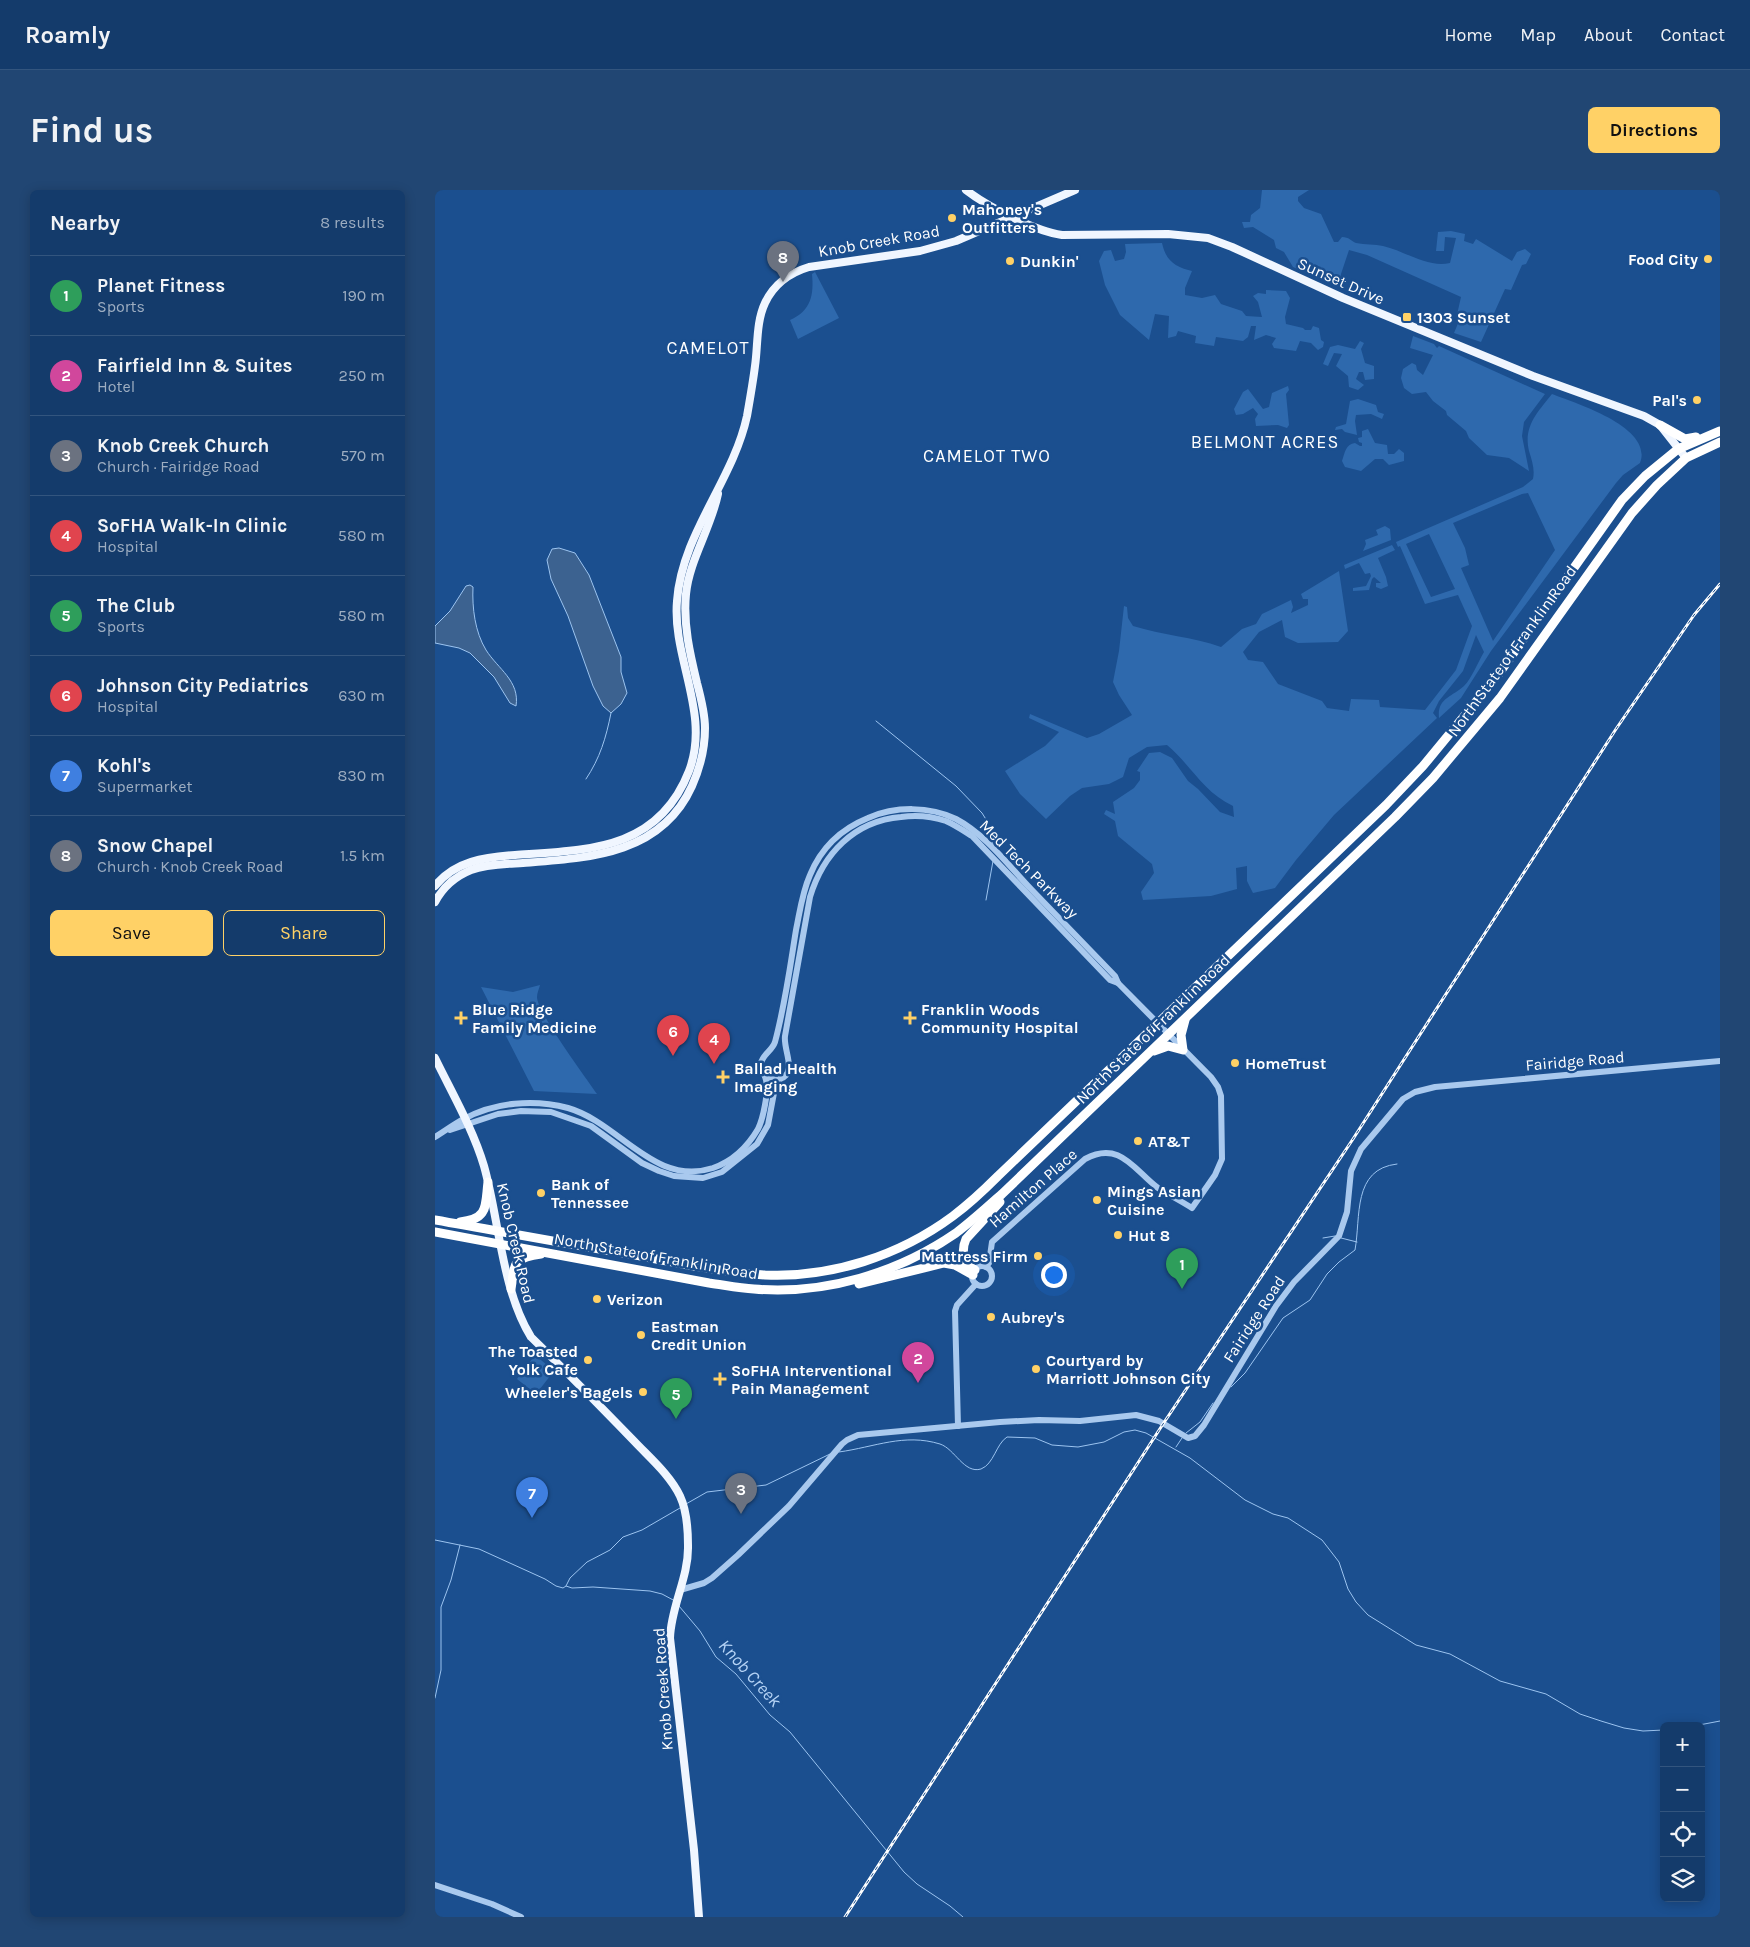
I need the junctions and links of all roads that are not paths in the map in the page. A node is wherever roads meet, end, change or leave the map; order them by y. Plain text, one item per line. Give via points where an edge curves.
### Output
1 (966, 190) edge
2 (1075, 190) edge
3 (1012, 216) junction
4 (1660, 425) junction
5 (1720, 431) edge
6 (1720, 442) edge
7 (1678, 449) junction
8 (1686, 458) junction
9 (719, 488) junction
10 (707, 509) junction
11 (707, 532) junction
12 (693, 541) junction
13 (683, 583) junction
14 (685, 650) junction
15 (698, 687) junction
16 (690, 689) junction
17 (696, 731) junction
18 (703, 750) junction
19 (692, 761) junction
20 (669, 806) junction
21 (676, 812) junction
22 (567, 850) junction
23 (510, 856) junction
24 (538, 858) junction
25 (580, 858) junction
26 (553, 860) junction
27 (524, 863) junction
28 (485, 866) junction
29 (435, 886) edge
30 (435, 902) edge
31 (1118, 983) junction
32 (1186, 1018) junction
33 (1157, 1024) junction
34 (1167, 1035) junction
35 (1183, 1050) junction
36 (771, 1051) junction
37 (1147, 1054) junction
38 (786, 1056) junction
39 (435, 1058) edge
40 (1720, 1062) edge
41 (764, 1075) junction
42 (780, 1079) junction
43 (466, 1122) junction
44 (435, 1137) edge
45 (1033, 1164) junction
46 (488, 1182) junction
47 (1192, 1208) joint
48 (435, 1220) edge
49 (449, 1223) junction
50 (435, 1232) edge
51 (499, 1232) junction
52 (501, 1244) junction
53 (548, 1253) junction
54 (986, 1267) junction
55 (974, 1276) junction
56 (743, 1288) junction
57 (511, 1289) junction
58 (958, 1426) junction
59 (680, 1590) junction
60 (435, 1885) edge
61 (521, 1917) edge
62 (699, 1917) edge

1 - 3 main road, Sunset Drive
2 - 3 main road, Knob Creek Road
3 - 4 main road, Sunset Drive via 1062,235 1168,234 1207,238 1232,246 1343,298
3 - 9 main road, Knob Creek Road via 956,241 920,251 809,267 778,283 763,308 741,439
4 - 5 highway via 1691,439
4 - 7 main road, Sunset Drive
5 - 7 highway, North State of Franklin Road
6 - 8 highway, North State of Franklin Road
7 - 8 main road, Sunset Drive
7 - 33 highway, North State of Franklin Road via 1622,500 1498,675 1423,766
8 - 32 highway, North State of Franklin Road via 1632,513 1500,698 1433,778
9 - 10 main road, Knob Creek Road
9 - 11 main road, Knob Creek Road
10 - 11 main road via 704,520
10 - 12 main road, Knob Creek Road
11 - 12 main road
11 - 13 main road, Knob Creek Road
12 - 13 main road, Knob Creek Road
13 - 14 main road, Knob Creek Road
14 - 15 main road, Knob Creek Road
14 - 16 main road, Knob Creek Road
15 - 16 main road
15 - 18 main road, Knob Creek Road via 705,727
16 - 17 main road, Knob Creek Road
17 - 18 main road
17 - 19 main road, Knob Creek Road
18 - 19 main road
18 - 21 main road, Knob Creek Road via 691,788
19 - 20 main road, Knob Creek Road
20 - 21 main road
20 - 22 main road, Knob Creek Road via 649,825 623,840
21 - 25 main road, Knob Creek Road via 653,833 633,844 610,853
22 - 24 main road, Knob Creek Road
22 - 25 main road
22 - 26 main road
23 - 24 main road, Knob Creek Road
23 - 27 main road
23 - 28 main road via 502,862
23 - 29 main road, Knob Creek Road via 479,859 462,865
24 - 26 main road, Knob Creek Road
24 - 27 main road, Knob Creek Road
25 - 26 main road, Knob Creek Road
27 - 28 main road, Knob Creek Road
28 - 30 main road, Knob Creek Road via 456,878
31 - 33 street, Med Tech Parkway
31 - 36 street, Med Tech Parkway via 1115,976 972,829 935,811 887,811 844,830 825,850 810,874 802,895 777,1036
31 - 38 street, Med Tech Parkway via 1110,980 972,836 933,818 894,817 871,823 852,834 831,854 817,877 810,897 785,1036
32 - 34 highway, North State of Franklin Road
32 - 35 highway via 1182,1030
33 - 34 street, Med Tech Parkway
33 - 51 highway, North State of Franklin Road via 965,1207 937,1228 868,1260 808,1274 767,1275
34 - 35 street, Med Tech Parkway
34 - 37 highway, North State of Franklin Road
35 - 37 highway via 1168,1046
35 - 47 street, Med Tech Parkway via 1215,1083 1222,1101 1220,1164
36 - 38 street via 779,1051
36 - 41 street, Med Tech Parkway via 761,1061
37 - 45 highway, North State of Franklin Road
38 - 42 street, Med Tech Parkway via 789,1071
39 - 43 main road, Knob Creek Road
40 - 58 street, Fairidge Road via 1435,1087 1403,1098 1357,1155 1351,1171 1347,1212 1339,1236 1285,1294 1204,1425 1191,1438 1159,1421 1136,1414 1090,1420 1023,1420
41 - 42 street via 773,1080
41 - 43 street, Med Tech Parkway via 767,1093 762,1118 755,1132 740,1152 726,1163 708,1170 678,1170 660,1165 610,1129 567,1108 538,1103 507,1104
42 - 43 street, Med Tech Parkway via 768,1125 757,1144 722,1172 703,1178 674,1176 659,1171 642,1163 591,1126 551,1112 521,1111
43 - 44 street
43 - 46 main road, Knob Creek Road
45 - 55 highway via 966,1239 963,1257
45 - 56 highway, North State of Franklin Road via 968,1223 903,1263 817,1287
46 - 49 highway via 481,1215 473,1220
46 - 51 main road, Knob Creek Road
47 - 54 street, Hamilton Place via 1158,1187 1121,1156 1094,1155 1081,1162 992,1242
48 - 49 highway, North State of Franklin Road
49 - 51 highway, North State of Franklin Road
50 - 52 highway, North State of Franklin Road
51 - 52 main road, Knob Creek Road
52 - 53 highway, North State of Franklin Road
52 - 57 main road, Knob Creek Road
53 - 56 highway, North State of Franklin Road
53 - 57 highway via 520,1259 514,1268
54 - 55 street via 980,1267
54 - 55 street via 991,1274 990,1282 985,1286
55 - 56 highway via 944,1263 819,1292 782,1294
55 - 58 street via 955,1311
57 - 59 main road, Knob Creek Road via 519,1316 531,1338 593,1398 675,1487 684,1506 688,1537 688,1558
58 - 59 street, Fairidge Road via 859,1435 847,1440 789,1506 733,1560 704,1583
59 - 62 main road, Knob Creek Road via 672,1616 671,1651
60 - 61 street

